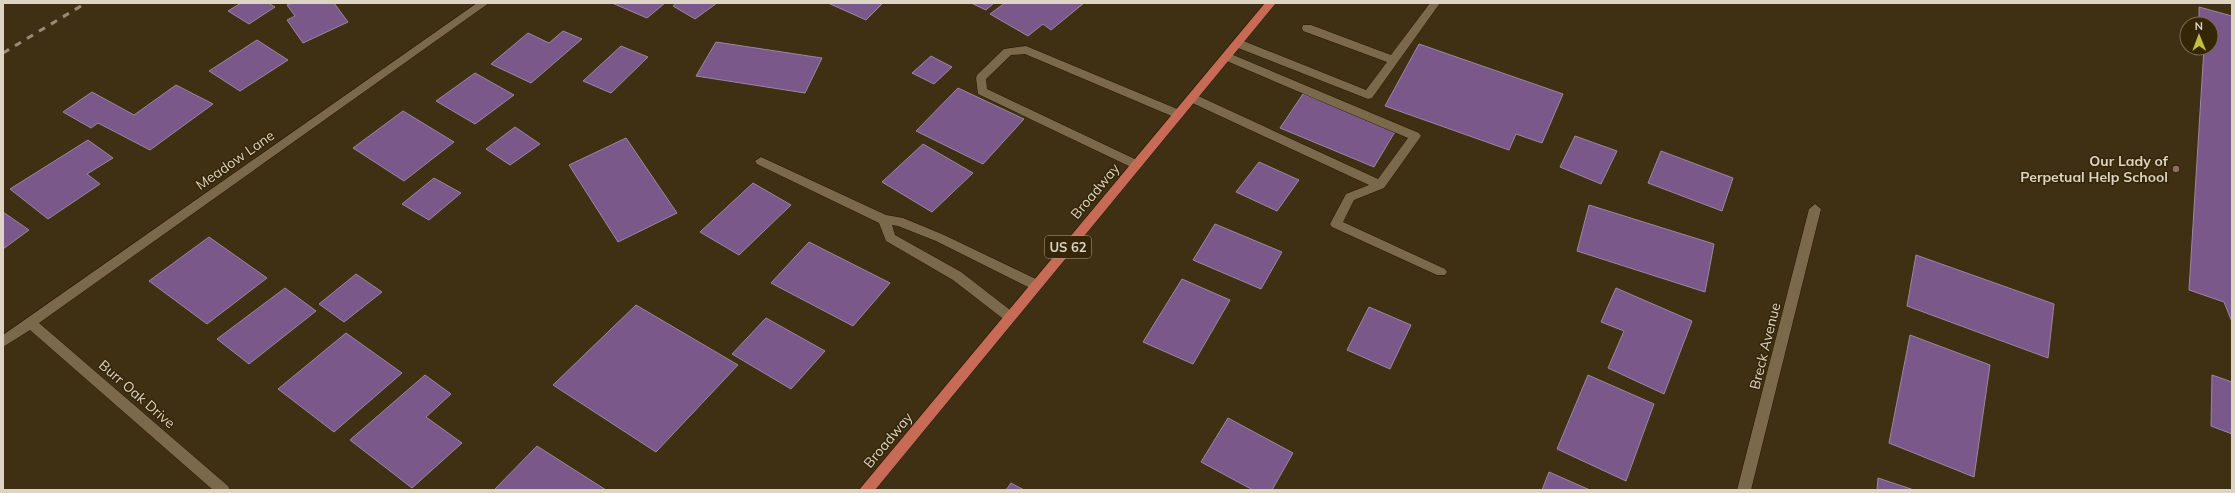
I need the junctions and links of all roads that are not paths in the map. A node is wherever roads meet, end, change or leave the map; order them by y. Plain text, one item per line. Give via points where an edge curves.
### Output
1 (484, 3) edge
2 (1271, 3) edge
3 (1435, 3) edge
4 (1307, 28) dead end
5 (1237, 43) junction
6 (1226, 56) junction
7 (1394, 60) junction
8 (1192, 98) junction
9 (1178, 114) junction
10 (761, 161) dead end
11 (1137, 165) junction
12 (1380, 185) junction
13 (1815, 209) dead end
14 (884, 220) junction
15 (1441, 272) dead end
16 (1036, 285) junction
17 (1010, 317) junction
18 (30, 323) junction
19 (3, 342) edge
20 (223, 490) edge
21 (866, 490) edge
22 (1744, 490) edge

1 - 18 street, Meadow Lane
2 - 5 main road, Broadway / US 62
3 - 7 street
4 - 7 street
5 - 6 main road, Broadway / US 62
5 - 7 street via 1368,94
6 - 8 main road, Broadway / US 62
6 - 12 street via 1415,136
8 - 9 main road, Broadway / US 62
8 - 12 street
9 - 11 main road, Broadway / US 62
9 - 11 street via 1026,50 1008,52 981,78 982,91
10 - 14 street
11 - 16 main road, Broadway / US 62
12 - 15 street via 1350,197 1336,224
13 - 22 street, Breck Avenue
14 - 16 street via 899,221 940,238
14 - 17 street via 890,238 957,276
16 - 17 main road, Broadway / US 62
17 - 21 main road, Broadway / US 62
18 - 19 street, Meadow Lane
18 - 20 street, Burr Oak Drive

